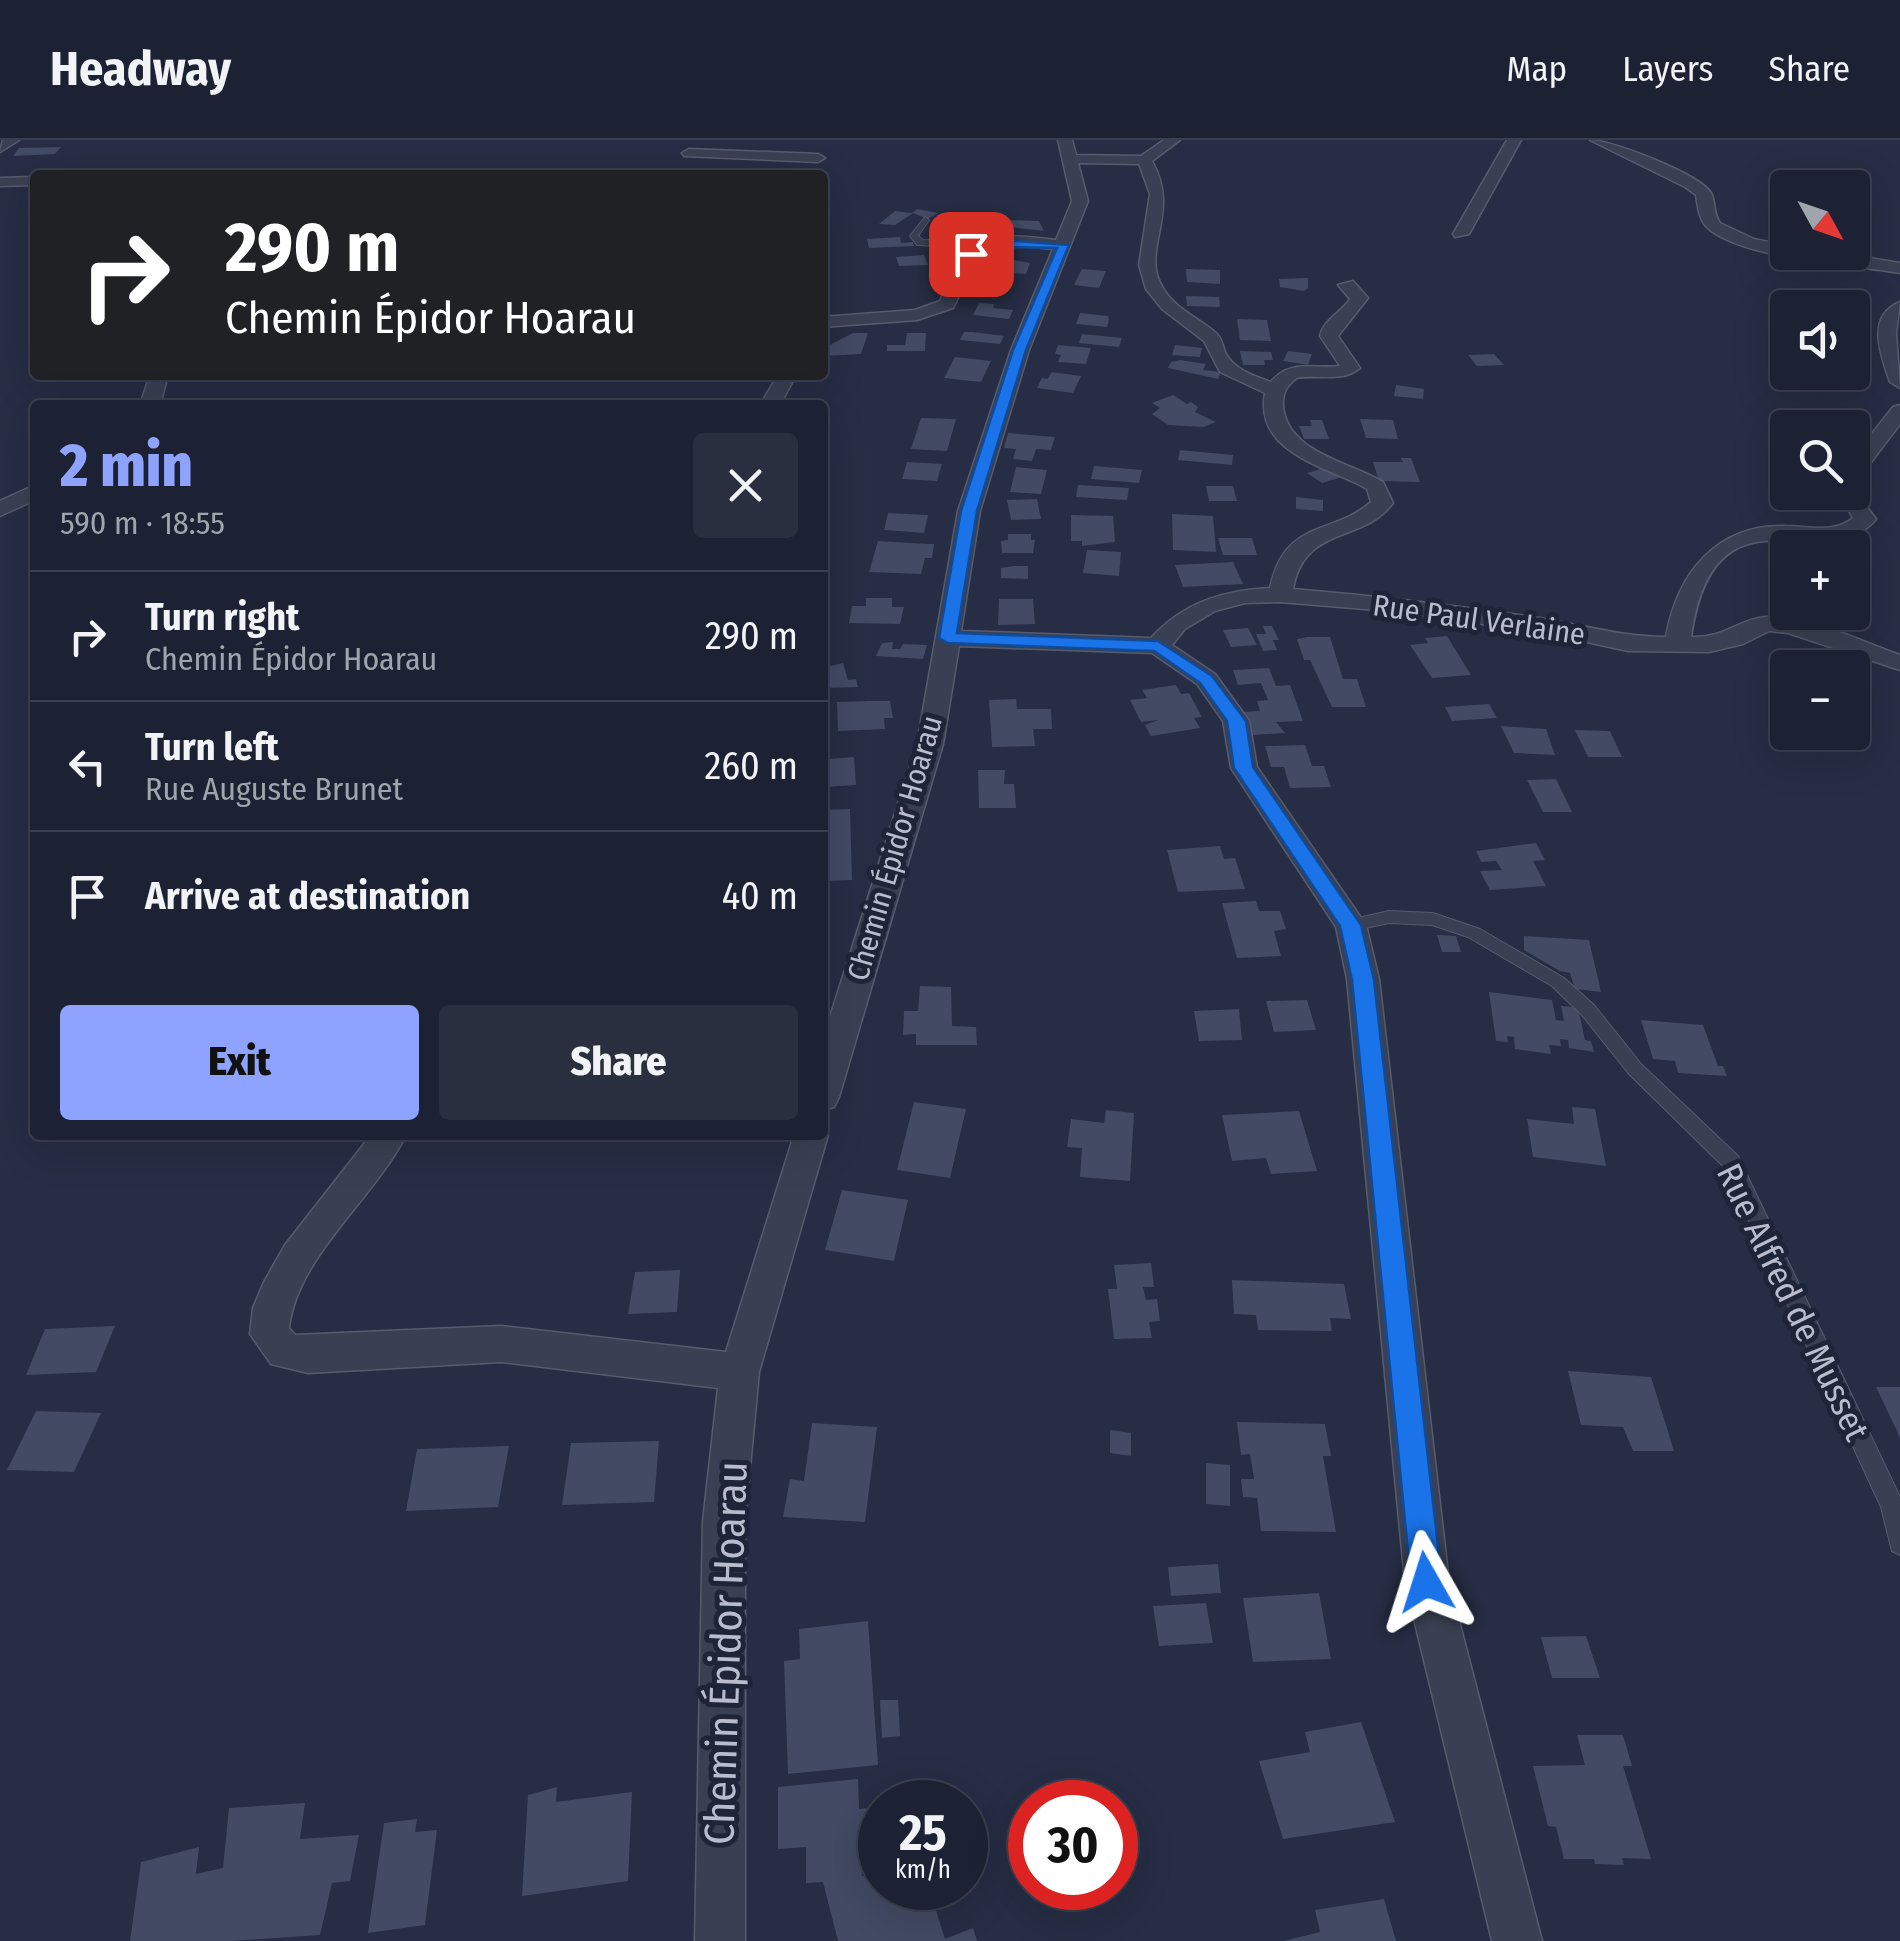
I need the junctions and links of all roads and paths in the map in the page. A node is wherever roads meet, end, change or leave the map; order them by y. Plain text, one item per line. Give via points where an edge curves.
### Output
1 (12, 140) edge
2 (822, 140) edge
3 (1173, 140) edge
4 (1514, 140) edge
5 (1597, 140) edge
6 (0, 148) edge
7 (1069, 150) edge
8 (689, 153) dead end
9 (818, 158) junction
10 (1144, 160) junction
11 (794, 170) edge
12 (30, 181) edge
13 (0, 182) edge
14 (925, 220) dead end
15 (1461, 234) dead end
16 (1064, 245) junction
17 (989, 246) junction
18 (1770, 246) edge
19 (1870, 263) edge
20 (1900, 268) edge
21 (1347, 285) dead end
22 (1900, 307) edge
23 (828, 323) edge
24 (1900, 382) edge
25 (1274, 390) junction
26 (1900, 411) edge
27 (1870, 450) edge
28 (30, 493) edge
29 (0, 510) edge
30 (1861, 510) edge
31 (1280, 595) junction
32 (948, 638) junction
33 (1158, 646) junction
34 (1676, 646) junction
35 (1900, 663) edge
36 (1351, 925) junction
37 (828, 1078) edge
38 (385, 1140) edge
39 (809, 1140) edge
40 (739, 1372) junction
41 (1900, 1543) edge
42 (720, 1941) edge
43 (1517, 1941) edge

1 - 6 street
2 - 9 street
3 - 10 street
4 - 15 street
5 - 18 street via 1674,172 1703,193 1707,216 1728,235
7 - 10 street
7 - 16 street, Chemin Épidor Hoarau via 1080,201
8 - 9 street
9 - 11 street
10 - 25 street via 1160,194 1150,282 1176,313 1212,339 1228,372
12 - 13 street
14 - 17 lane via 914,236 920,243
16 - 17 street
16 - 32 street, Chemin Épidor Hoarau via 1020,350 969,511
17 - 23 street via 971,254 940,309
19 - 20 street
21 - 25 street via 1360,298 1329,336 1351,368 1294,373
22 - 24 street via 1885,327
25 - 31 street via 1274,422 1283,436 1382,494 1382,503 1367,516 1306,544 1284,568
26 - 27 street
28 - 29 street
30 - 34 street via 1859,527 1827,535 1762,531 1722,546 1686,598
31 - 33 street, Rue Paul Verlaine via 1207,606
31 - 34 street, Rue Paul Verlaine
32 - 33 street
32 - 37 street, Chemin Épidor Hoarau via 930,744
33 - 36 street via 1206,679 1236,721 1244,768
34 - 35 street, Rue Paul Verlaine via 1734,639 1765,624 1791,626
36 - 41 lane, Rue Alfred de Musset via 1390,917 1433,920 1474,932 1558,982 1731,1162 1892,1505
36 - 43 street via 1363,980 1426,1582
38 - 40 street via 293,1264 268,1318 269,1334 285,1351 502,1344
39 - 40 street, Chemin Épidor Hoarau
40 - 42 street, Chemin Épidor Hoarau via 724,1521

